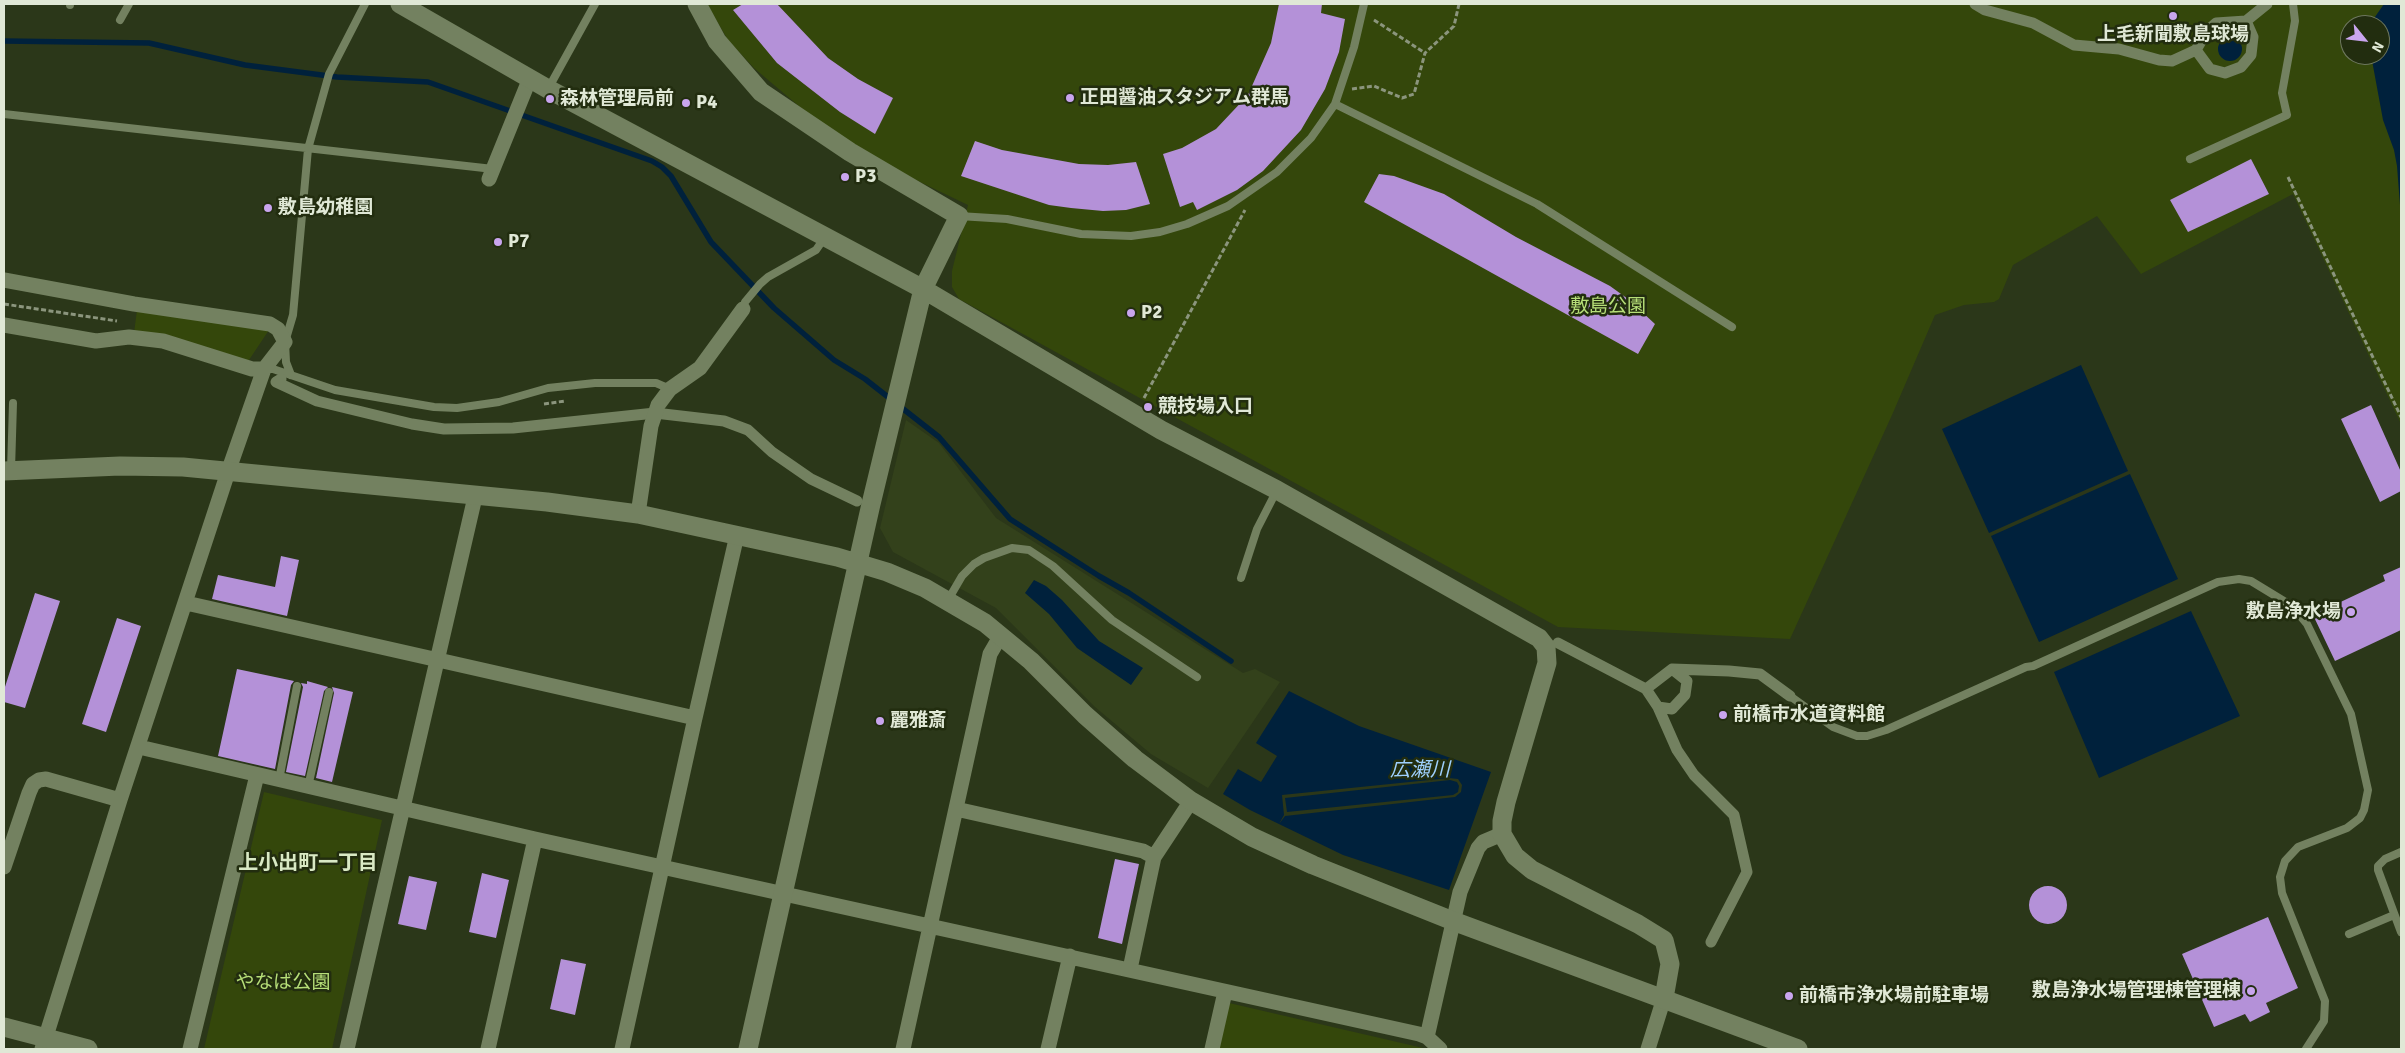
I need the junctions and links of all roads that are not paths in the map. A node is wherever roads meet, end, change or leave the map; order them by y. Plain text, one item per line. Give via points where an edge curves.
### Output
1 (129, 4) edge
2 (365, 4) edge
3 (400, 4) edge
4 (595, 4) edge
5 (697, 4) edge
6 (1364, 4) edge
7 (1975, 4) edge
8 (2267, 4) edge
9 (2293, 4) edge
10 (120, 20) dead end
11 (2246, 21) junction
12 (2196, 50) junction
13 (530, 78) junction
14 (548, 89) junction
15 (1335, 104) junction
16 (4, 114) edge
17 (308, 149) junction
18 (2190, 159) dead end
19 (491, 174) joint
20 (959, 216) junction
21 (826, 236) junction
22 (4, 280) edge
23 (923, 289) junction
24 (743, 309) joint
25 (4, 325) edge
26 (1732, 327) dead end
27 (285, 342) junction
28 (264, 369) junction
29 (286, 377) junction
30 (670, 389) junction
31 (13, 403) dead end
32 (655, 413) junction
33 (8, 470) edge
34 (228, 472) junction
35 (1277, 490) junction
36 (475, 497) junction
37 (857, 501) dead end
38 (638, 514) junction
39 (738, 535) junction
40 (859, 563) junction
41 (1241, 578) dead end
42 (948, 600) junction
43 (186, 603) junction
44 (1001, 635) junction
45 (1558, 643) dead end
46 (438, 661) junction
47 (1672, 669) junction
48 (1196, 676) dead end
49 (297, 686) dead end
50 (1646, 689) junction
51 (329, 692) dead end
52 (1790, 696) joint
53 (1658, 707) junction
54 (695, 718) junction
55 (139, 747) junction
56 (256, 775) junction
57 (279, 780) junction
58 (308, 787) junction
59 (120, 800) junction
60 (1191, 801) junction
61 (403, 809) junction
62 (956, 810) junction
63 (1502, 834) junction
64 (535, 838) junction
65 (2401, 852) edge
66 (1154, 857) junction
67 (662, 866) junction
68 (4, 867) edge
69 (784, 892) junction
70 (2394, 915) junction
71 (1453, 922) junction
72 (930, 926) junction
73 (2401, 932) edge
74 (2349, 934) dead end
75 (1711, 942) dead end
76 (1070, 956) junction
77 (1130, 969) junction
78 (1225, 992) junction
79 (1664, 998) junction
80 (4, 1027) edge
81 (1427, 1036) junction
82 (43, 1044) edge
83 (88, 1049) edge
84 (190, 1049) edge
85 (346, 1049) edge
86 (488, 1049) edge
87 (622, 1049) edge
88 (748, 1049) edge
89 (903, 1049) edge
90 (1048, 1049) edge
91 (1212, 1049) edge
92 (1440, 1049) edge
93 (1648, 1049) edge
94 (1798, 1049) edge
95 (2306, 1049) edge

1 - 10 lane
2 - 17 lane via 329,74
3 - 13 street
4 - 14 lane
5 - 20 street via 718,41 761,92 850,152
6 - 15 lane
7 - 12 street via 1984,10 2033,23 2074,46 2120,49 2172,61
8 - 11 street
9 - 18 lane via 2295,21 2282,93 2287,115
11 - 12 street via 2216,23
11 - 12 street via 2253,36 2251,55 2241,66 2225,73 2210,69
13 - 14 street
13 - 19 street
14 - 21 street
15 - 20 lane via 1310,138 1277,172 1228,206 1187,224 1131,236 1082,234 1007,219
15 - 26 lane via 1537,204
16 - 17 lane
17 - 19 lane
17 - 27 lane via 293,315
20 - 23 street
21 - 23 street
21 - 24 lane via 816,250 760,284
22 - 27 street via 270,324 278,329
23 - 35 street via 1161,430
23 - 40 street
24 - 30 street via 700,368
25 - 28 street via 96,341 129,337 163,341 252,369
27 - 28 street
27 - 29 lane
28 - 29 lane via 273,369
28 - 34 street
29 - 30 lane via 336,390 457,408 499,402 548,388 595,383 656,383
29 - 32 street via 276,382 317,401 444,430 513,428
30 - 32 street
31 - 33 lane
32 - 37 street via 724,421 748,430 772,452 811,479
32 - 38 street
33 - 34 street via 149,466
34 - 36 street
34 - 43 street
35 - 41 lane via 1257,529
35 - 63 street via 1544,642 1548,654 1545,671 1506,802
36 - 38 street
36 - 46 street
38 - 39 street
39 - 40 street
39 - 54 street
40 - 42 street via 904,578
40 - 69 street
42 - 44 street
42 - 48 lane via 962,576 979,561 1012,548 1029,550 1053,566 1112,620
43 - 46 street
43 - 55 street
44 - 60 street via 1135,759
44 - 62 street via 990,654
45 - 50 street
46 - 54 street
46 - 61 street
47 - 50 street
47 - 52 street via 1760,674
47 - 53 street via 1687,681 1685,695 1672,709
49 - 57 lane
50 - 53 street
51 - 58 lane
52 - 95 lane via 1833,727 1857,736 1867,736 2033,666 2218,582 2251,581 2292,606 2307,624 2351,714 2368,790 2360,818 2346,828 2298,847 2285,861 2280,877 2282,892 2324,1001 2324,1021
53 - 75 street via 1677,750 1694,775 1734,816 1747,872
54 - 67 street
55 - 56 street
55 - 59 street
56 - 57 street
56 - 84 street
57 - 58 street
58 - 61 street
59 - 68 street via 39,780 29,793
59 - 82 street
60 - 66 street
60 - 71 street via 1252,837
61 - 64 street
61 - 85 street
62 - 66 street via 1143,851
62 - 72 street
63 - 71 street via 1483,842 1478,848 1460,892
63 - 79 street via 1515,856 1532,870 1664,940 1670,964
64 - 67 street
64 - 86 street
65 - 70 lane via 2378,866
66 - 77 street
67 - 69 street
67 - 87 street
69 - 72 street
69 - 88 street
70 - 73 lane
70 - 74 lane
71 - 79 street
71 - 81 street
72 - 76 street
72 - 89 street
76 - 77 street
76 - 90 street
77 - 78 street
78 - 81 street
78 - 91 street
79 - 93 street
79 - 94 street
80 - 82 street
81 - 92 street
82 - 83 street

